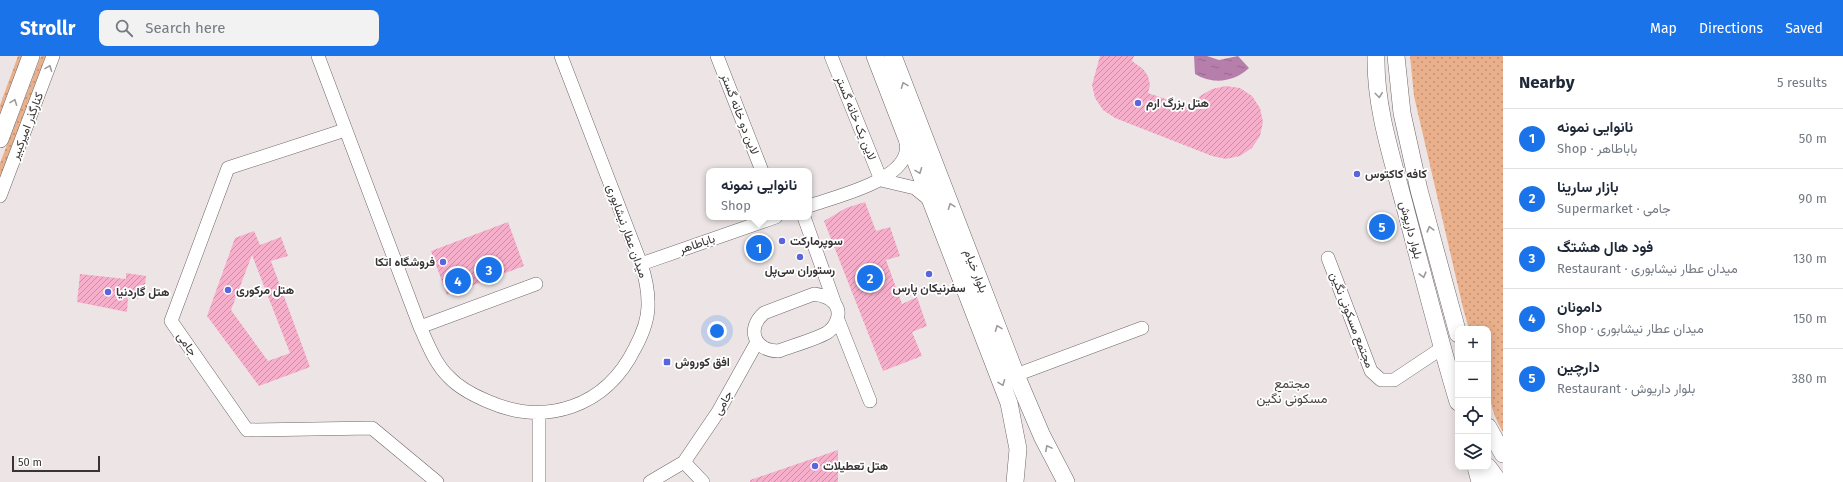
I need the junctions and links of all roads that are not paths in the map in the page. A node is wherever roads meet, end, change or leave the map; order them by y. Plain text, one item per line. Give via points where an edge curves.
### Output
1 (31, 56) edge
2 (53, 56) edge
3 (318, 56) edge
4 (561, 56) edge
5 (718, 56) edge
6 (831, 56) edge
7 (875, 56) edge
8 (893, 56) edge
9 (1376, 56) edge
10 (1396, 56) edge
11 (345, 130) junction
12 (906, 137) junction
13 (0, 139) edge
14 (761, 168) edge
15 (881, 180) junction
16 (0, 196) edge
17 (931, 201) junction
18 (812, 205) edge
19 (767, 220) edge
20 (805, 220) edge
21 (1328, 258) dead end
22 (641, 264) junction
23 (536, 284) dead end
24 (835, 304) junction
25 (838, 320) junction
26 (1456, 326) edge
27 (420, 327) junction
28 (1142, 328) dead end
29 (757, 342) junction
30 (1442, 348) junction
31 (1016, 376) junction
32 (1457, 398) edge
33 (870, 401) dead end
34 (538, 413) junction
35 (1491, 432) edge
36 (1503, 454) edge
37 (684, 462) junction
38 (1477, 470) edge
39 (1490, 470) edge
40 (436, 482) edge
41 (539, 482) edge
42 (650, 482) edge
43 (703, 482) edge
44 (1015, 482) edge
45 (1066, 482) edge
46 (1480, 482) edge
47 (1499, 482) edge

13 -> 1 main road
16 -> 2 street, کنارگذر امیرکبیر
3 - 11 street, میدان عطار نیشابوری
4 - 22 street, میدان عطار نیشابوری
5 - 14 street, لاین دو خانه گستر
6 - 15 street, لاین یک خانه گستر
7 - 12 main road, بلوار خیام
31 -> 8 main road, بلوار خیام
9 -> 30 main road, بلوار داریوش via 1382,116
26 -> 10 main road, بلوار داریوش via 1419,190 1402,113
11 - 27 street, میدان عطار نیشابوری
11 - 40 street, جامی via 228,168 171,321 247,430 372,428
12 - 15 street via 906,152 899,165
12 -> 17 main road, بلوار خیام
15 - 17 street via 915,188
15 - 18 street
17 -> 44 main road, بلوار خیام via 1009,403 1018,449
19 - 22 street, باباطاهر
20 - 24 street
21 - 30 street, مجتمع مسکونی نگین via 1371,371 1381,380 1394,380
22 - 34 street, میدان عطار نیشابوری via 647,284 645,323 639,341 625,366 603,390 582,403 569,409
23 - 27 street
24 - 25 street
24 - 29 street via 822,294 814,294 764,313 754,326
25 - 29 street via 828,332 779,351 770,351
25 - 33 street
27 - 34 street, میدان عطار نیشابوری via 435,358 448,376 463,388 483,400 502,407
28 - 31 street
29 - 37 street, جامی via 718,412
30 - 32 main road, بلوار داریوش
45 -> 31 main road, بلوار خیام via 1042,436
34 - 41 street
35 - 36 main road
37 - 42 street, جامی
37 - 43 street
38 - 46 main road
39 - 47 main road

